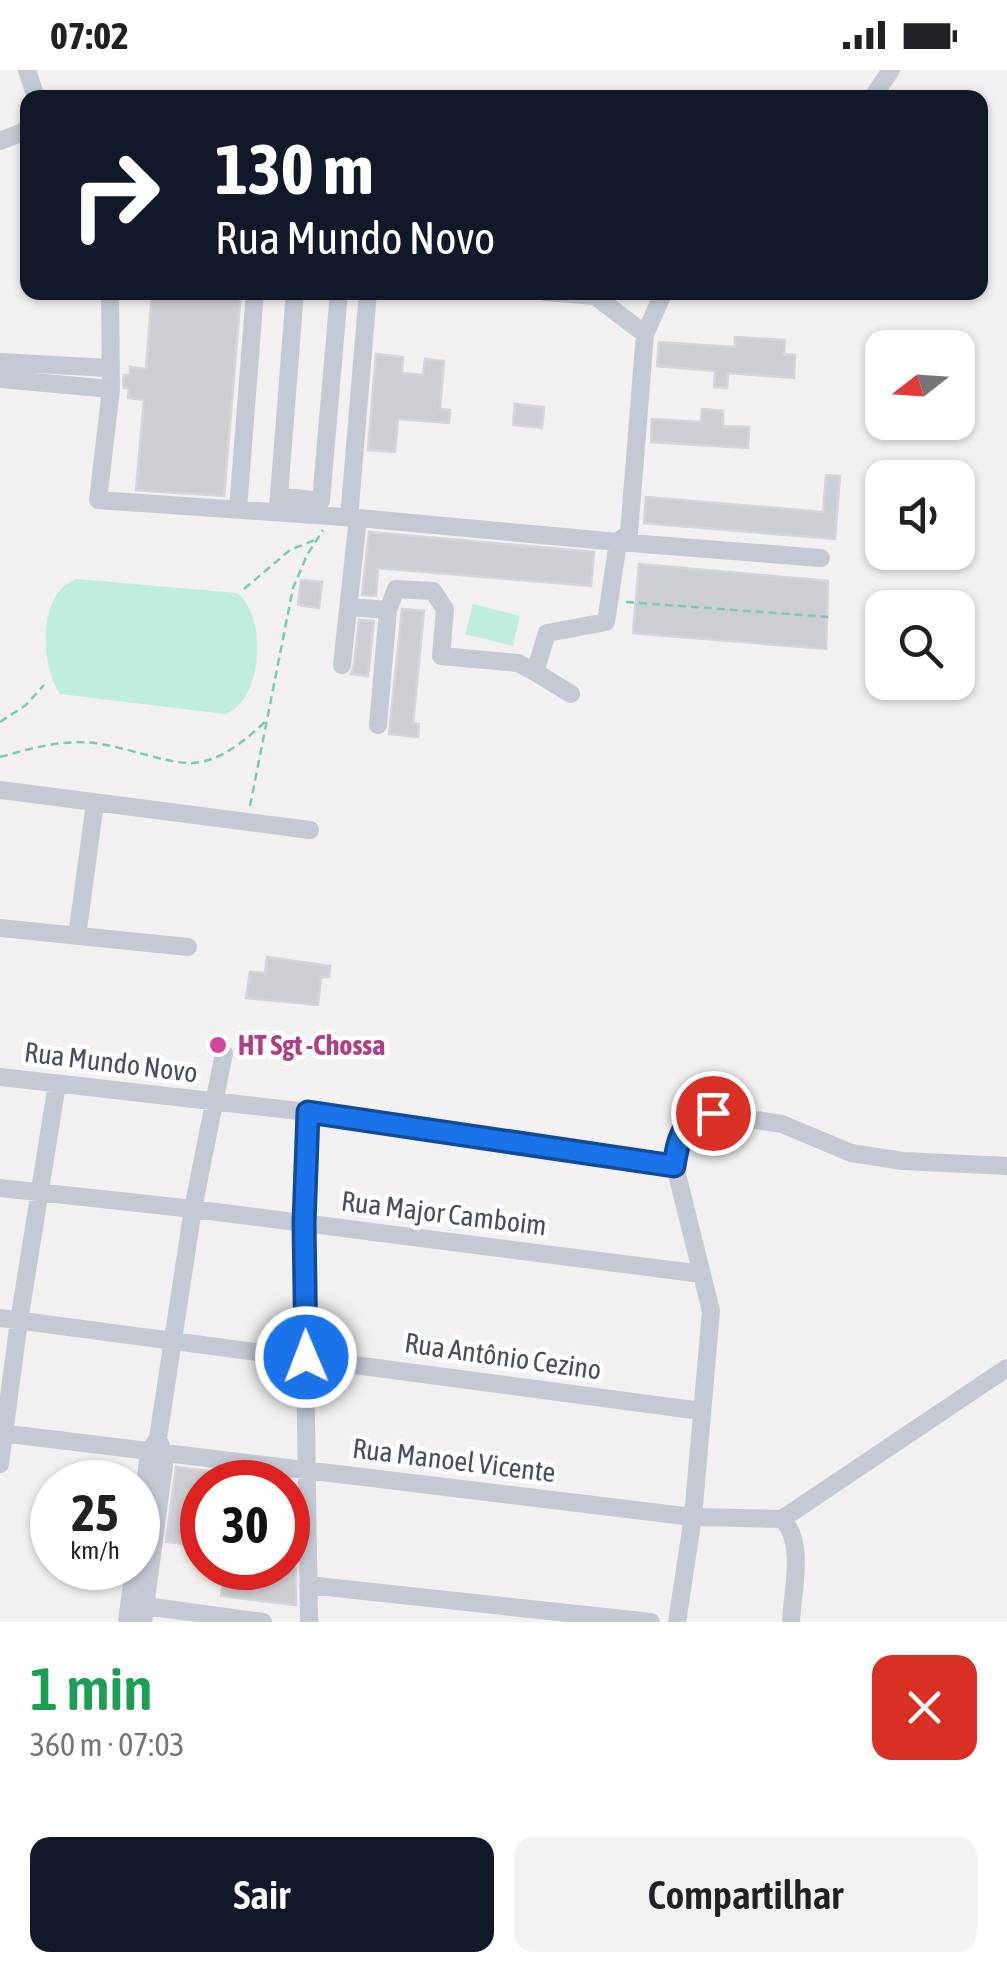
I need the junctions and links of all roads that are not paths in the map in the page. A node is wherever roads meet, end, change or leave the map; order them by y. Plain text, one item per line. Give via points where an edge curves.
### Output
1 (110, 300) edge
2 (254, 300) edge
3 (294, 300) edge
4 (339, 300) edge
5 (367, 300) edge
6 (600, 300) edge
7 (660, 300) edge
8 (645, 334) junction
9 (0, 362) edge
10 (109, 368) junction
11 (0, 380) edge
12 (111, 389) junction
13 (278, 505) junction
14 (238, 509) junction
15 (347, 518) junction
16 (618, 542) junction
17 (821, 558) dead end
18 (350, 607) junction
19 (388, 610) junction
20 (342, 666) dead end
21 (535, 672) junction
22 (571, 694) dead end
23 (378, 724) dead end
24 (0, 790) edge
25 (95, 803) junction
26 (310, 830) dead end
27 (0, 928) edge
28 (78, 936) junction
29 (188, 948) dead end
30 (224, 1053) dead end
31 (0, 1077) edge
32 (57, 1084) junction
33 (216, 1102) junction
34 (308, 1112) junction
35 (674, 1166) junction
36 (1007, 1166) edge
37 (0, 1188) edge
38 (41, 1194) junction
39 (193, 1209) junction
40 (304, 1223) junction
41 (702, 1274) junction
42 (10, 1320) edge
43 (171, 1341) junction
44 (306, 1357) junction
45 (1007, 1368) edge
46 (700, 1411) junction
47 (2, 1434) edge
48 (157, 1448) junction
49 (156, 1460) edge
50 (238, 1460) edge
51 (306, 1460) edge
52 (0, 1464) edge
53 (310, 1470) edge
54 (693, 1517) junction
55 (782, 1519) junction
56 (310, 1584) edge
57 (134, 1590) edge
58 (308, 1590) edge
59 (144, 1614) edge
60 (127, 1622) edge
61 (263, 1622) edge
62 (309, 1622) edge
63 (651, 1622) edge
64 (677, 1622) edge
65 (790, 1622) edge

1 - 10 street
2 - 14 street
3 - 13 street
4 - 13 street via 321,501
5 - 15 street
6 - 8 street
7 - 8 street
8 - 16 street via 628,533
9 - 10 street
10 - 12 street
11 - 12 street
12 - 14 street via 98,500
13 - 14 street
13 - 15 street
15 - 16 street
15 - 18 street
16 - 17 street
16 - 21 street via 606,622 547,633
18 - 19 street
18 - 20 street
19 - 21 street via 396,589 433,591 445,609 441,656 518,663
19 - 23 street
21 - 22 street
24 - 25 street
25 - 26 street
25 - 28 street
27 - 28 street
28 - 29 street
30 - 33 street
31 - 32 street, Rua Mundo Novo
32 - 33 street, Rua Mundo Novo
32 - 38 street
33 - 34 street, Rua Mundo Novo
33 - 39 street
34 - 35 street, Rua Mundo Novo
34 - 40 street
35 - 36 street via 682,1130 713,1113 782,1124 851,1153
35 - 41 street
37 - 38 street, Rua Major Camboim
38 - 39 street, Rua Major Camboim
38 - 42 street
39 - 40 street, Rua Major Camboim
39 - 43 street
40 - 41 street, Rua Major Camboim
40 - 44 street
41 - 46 street via 710,1312
42 - 43 street, Rua Antônio Cezino
42 - 47 street
43 - 44 street, Rua Antônio Cezino
43 - 48 street
44 - 46 street, Rua Antônio Cezino
44 - 51 street
45 - 55 street
46 - 54 street
47 - 48 street, Rua Manoel Vicente
47 - 52 street
48 - 49 street
48 - 50 street, Rua Manoel Vicente
53 - 54 street, Rua Manoel Vicente
54 - 55 street, Rua Manoel Vicente
54 - 64 street
55 - 65 street via 795,1541
56 - 63 street
57 - 60 street
58 - 62 street
59 - 61 street

